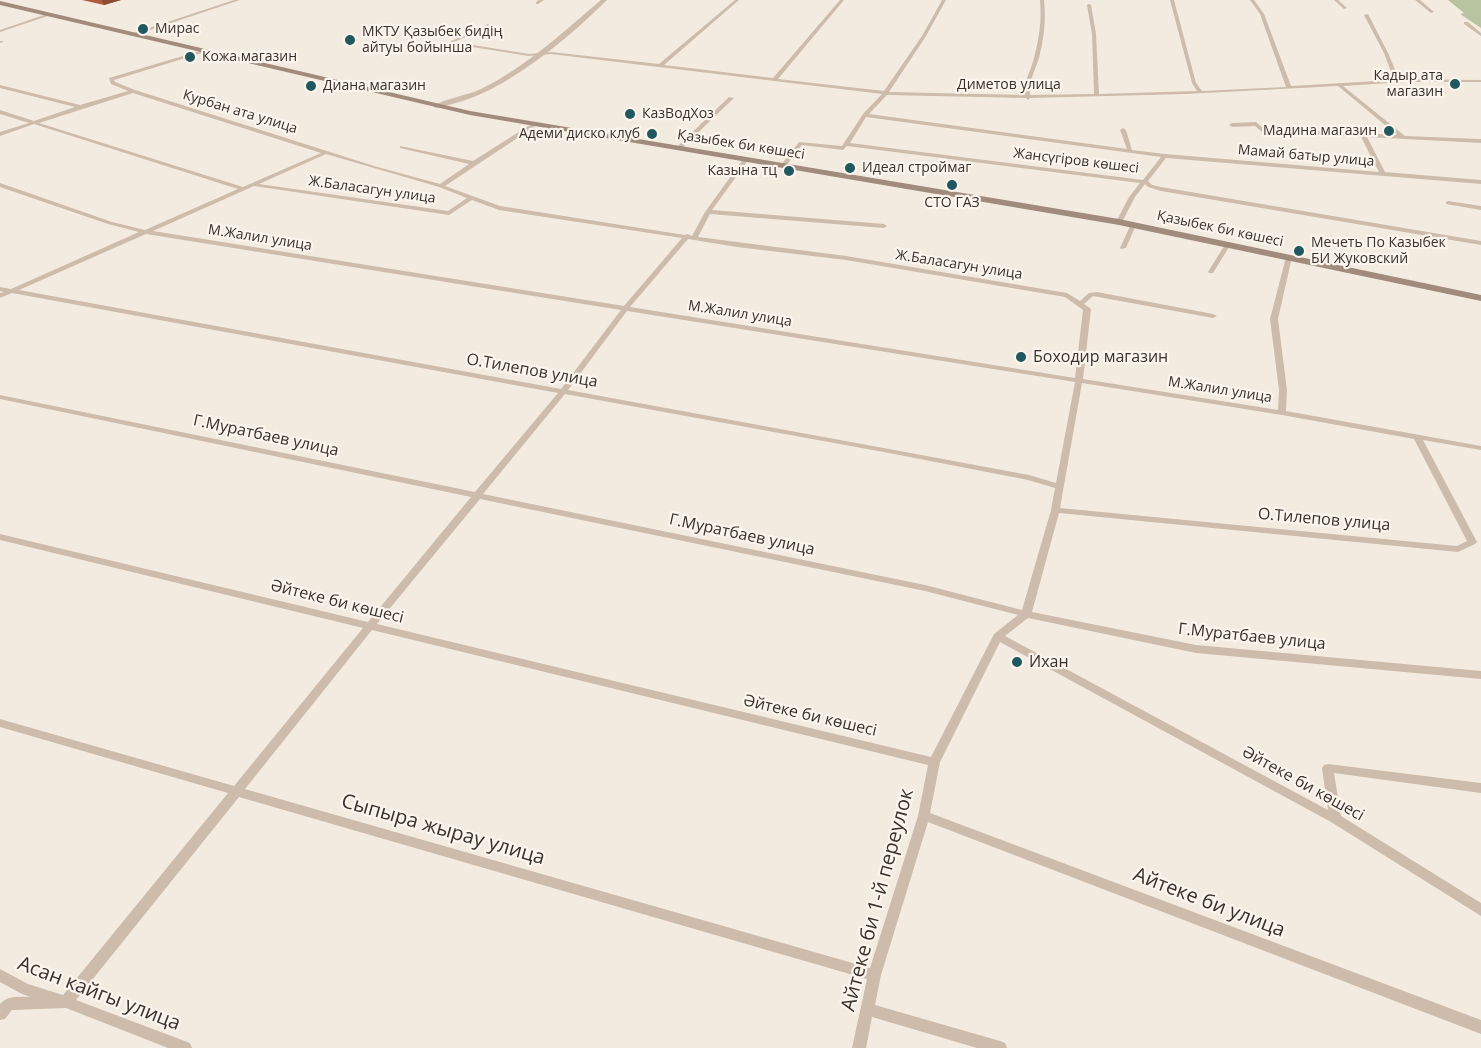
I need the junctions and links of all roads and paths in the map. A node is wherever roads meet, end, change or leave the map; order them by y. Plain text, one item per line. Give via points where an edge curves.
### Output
1 (238, 0) edge
2 (604, 0) edge
3 (609, 0) edge
4 (737, 0) edge
5 (842, 0) edge
6 (944, 0) edge
7 (1042, 0) edge
8 (1172, 0) edge
9 (1251, 0) edge
10 (1336, 0) edge
11 (1417, 0) edge
12 (1086, 2) edge
13 (0, 3) edge
14 (1345, 8) dead end
15 (1432, 12) dead end
16 (50, 15) junction
17 (1366, 15) dead end
18 (1466, 23) dead end
19 (488, 25) dead end
20 (0, 31) edge
21 (133, 34) junction
22 (1481, 34) edge
23 (203, 51) junction
24 (543, 53) junction
25 (660, 66) junction
26 (775, 79) junction
27 (1397, 81) junction
28 (1481, 81) edge
29 (1338, 84) junction
30 (0, 86) edge
31 (1289, 88) junction
32 (133, 91) junction
33 (1200, 92) junction
34 (886, 93) junction
35 (1097, 96) junction
36 (731, 98) dead end
37 (1028, 98) junction
38 (436, 106) junction
39 (80, 107) junction
40 (0, 112) edge
41 (470, 113) junction
42 (865, 115) junction
43 (33, 122) junction
44 (535, 124) junction
45 (1232, 125) dead end
46 (1123, 130) dead end
47 (0, 134) edge
48 (1364, 135) junction
49 (1403, 137) junction
50 (1481, 141) edge
51 (846, 144) junction
52 (402, 147) dead end
53 (679, 148) junction
54 (1130, 151) junction
55 (327, 152) junction
56 (1164, 156) junction
57 (746, 159) junction
58 (474, 163) junction
59 (784, 165) junction
60 (1383, 174) junction
61 (1146, 182) junction
62 (1481, 182) edge
63 (253, 184) junction
64 (0, 185) edge
65 (441, 186) junction
66 (243, 189) junction
67 (471, 198) junction
68 (1448, 203) dead end
69 (1481, 208) edge
70 (708, 212) junction
71 (1119, 222) junction
72 (1133, 225) junction
73 (884, 226) dead end
74 (146, 232) junction
75 (691, 237) junction
76 (1481, 243) edge
77 (1228, 244) junction
78 (1123, 248) dead end
79 (1289, 257) junction
80 (1211, 272) dead end
81 (0, 289) edge
82 (11, 292) junction
83 (0, 296) edge
84 (1481, 298) edge
85 (1081, 303) junction
86 (625, 309) junction
87 (1213, 316) dead end
88 (1079, 380) junction
89 (563, 392) junction
90 (0, 397) edge
91 (1282, 412) junction
92 (1418, 438) junction
93 (1481, 448) edge
94 (1058, 486) junction
95 (479, 495) junction
96 (1055, 510) junction
97 (0, 537) edge
98 (1026, 614) junction
99 (369, 627) junction
100 (998, 636) junction
101 (1481, 675) edge
102 (0, 723) edge
103 (934, 762) junction
104 (1481, 788) edge
105 (237, 791) junction
106 (924, 816) junction
107 (1335, 819) junction
108 (1481, 910) edge
109 (0, 975) edge
110 (874, 975) junction
111 (66, 1002) junction
112 (4, 1009) edge
113 (867, 1009) junction
114 (1481, 1027) edge
115 (185, 1048) edge
116 (859, 1048) edge
117 (1000, 1048) edge

1 - 21 street
2 - 24 street
3 - 24 street
4 - 25 street
5 - 26 street
6 - 34 street
7 - 37 street via 1040,44 1029,77
8 - 33 street
9 - 31 street via 1262,15
10 - 14 street
11 - 15 street
12 - 35 street via 1094,34
13 - 16 main road, Қазыбек би көшесі
16 - 20 street
16 - 21 main road, Қазыбек би көшесі
17 - 27 street
18 - 22 street
19 - 24 street, Диметов улица via 450,42 529,55
21 - 23 main road, Қазыбек би көшесі
23 - 32 street via 111,79
23 - 38 main road, Қазыбек би көшесі
24 - 25 street, Диметов улица
24 - 38 street via 469,98
24 - 41 street via 469,107
25 - 26 street, Диметов улица
26 - 34 street, Диметов улица
27 - 28 street, Диметов улица
27 - 29 street, Диметов улица
29 - 31 street, Диметов улица
29 - 49 street
30 - 39 street
31 - 33 street, Диметов улица
32 - 39 street
32 - 55 street, Курбан ата улица
33 - 35 street, Диметов улица
34 - 37 street, Диметов улица
34 - 42 street
35 - 37 street, Диметов улица
36 - 53 street
38 - 41 main road, Қазыбек би көшесі
39 - 43 street
40 - 43 street
41 - 44 main road, Қазыбек би көшесі
42 - 51 street
42 - 54 street, Мамай батыр улица
43 - 47 street
43 - 66 street
44 - 53 main road, Қазыбек би көшесі
44 - 58 street
45 - 48 street
46 - 54 street
48 - 49 street
48 - 60 street
49 - 50 street
51 - 59 street, Жансүгіров көшесі via 843,148 801,143
51 - 61 street, Жансүгіров көшесі
52 - 58 street
53 - 57 main road, Қазыбек би көшесі
54 - 56 street, Мамай батыр улица
55 - 63 street
55 - 65 street, Курбан ата улица
56 - 60 street, Мамай батыр улица
56 - 61 street
57 - 59 main road, Қазыбек би көшесі
57 - 70 street
58 - 65 street
59 - 71 main road, Қазыбек би көшесі
60 - 62 street, Мамай батыр улица
61 - 71 street via 1132,197
61 - 76 street, Жансүгіров көшесі via 1161,189
63 - 66 street
63 - 67 street, Ж.Баласагун улица via 449,213
64 - 74 street, М.Жалил улица
65 - 67 street, Курбан ата улица
66 - 74 street
67 - 75 street, Ж.Баласагун улица via 500,208
68 - 69 street
70 - 73 street, Ж.Баласагун улица
70 - 75 street
71 - 72 main road, Қазыбек би көшесі
72 - 77 main road, Қазыбек би көшесі
72 - 78 street
74 - 82 street
74 - 86 street, М.Жалил улица
75 - 85 street, Ж.Баласагун улица via 1045,291 1067,295
75 - 86 street
77 - 79 main road, Қазыбек би көшесі
77 - 80 street
79 - 84 main road, Қазыбек би көшесі
79 - 91 street via 1274,319
81 - 82 street, О.Тилепов улица
82 - 83 street
82 - 89 street, О.Тилепов улица
85 - 87 street via 1097,294
85 - 88 street via 1087,309 1087,320
86 - 88 street, М.Жалил улица
86 - 89 street
88 - 91 street, М.Жалил улица
88 - 94 street
89 - 94 street, О.Тилепов улица
89 - 95 street
90 - 95 street, Г.Муратбаев улица
91 - 92 street, М.Жалил улица
92 - 93 street, М.Жалил улица
92 - 96 street, О.Тилепов улица via 1472,542 1458,549
94 - 96 street
95 - 98 street, Г.Муратбаев улица via 925,588
95 - 99 street
96 - 98 street
97 - 99 street, Әйтеке би көшесі
98 - 100 street
98 - 101 street, Г.Муратбаев улица via 1196,649
99 - 103 street, Әйтеке би көшесі
99 - 105 street
100 - 103 street
100 - 107 street, Әйтеке би көшесі
102 - 105 street, Сыпыра жырау улица
103 - 106 street, Айтеке би 1-й переулок
104 - 107 street via 1328,768
105 - 110 street, Сыпыра жырау улица
105 - 111 street
106 - 110 street, Айтеке би 1-й переулок
106 - 114 street, Айтеке би улица
107 - 108 street, Әйтеке би көшесі
109 - 111 street, Асан кайгы улица via 25,989
110 - 113 street, Айтеке би 1-й переулок
111 - 112 street
111 - 115 street, Асан кайгы улица
113 - 116 street, Айтеке би 1-й переулок
113 - 117 street

